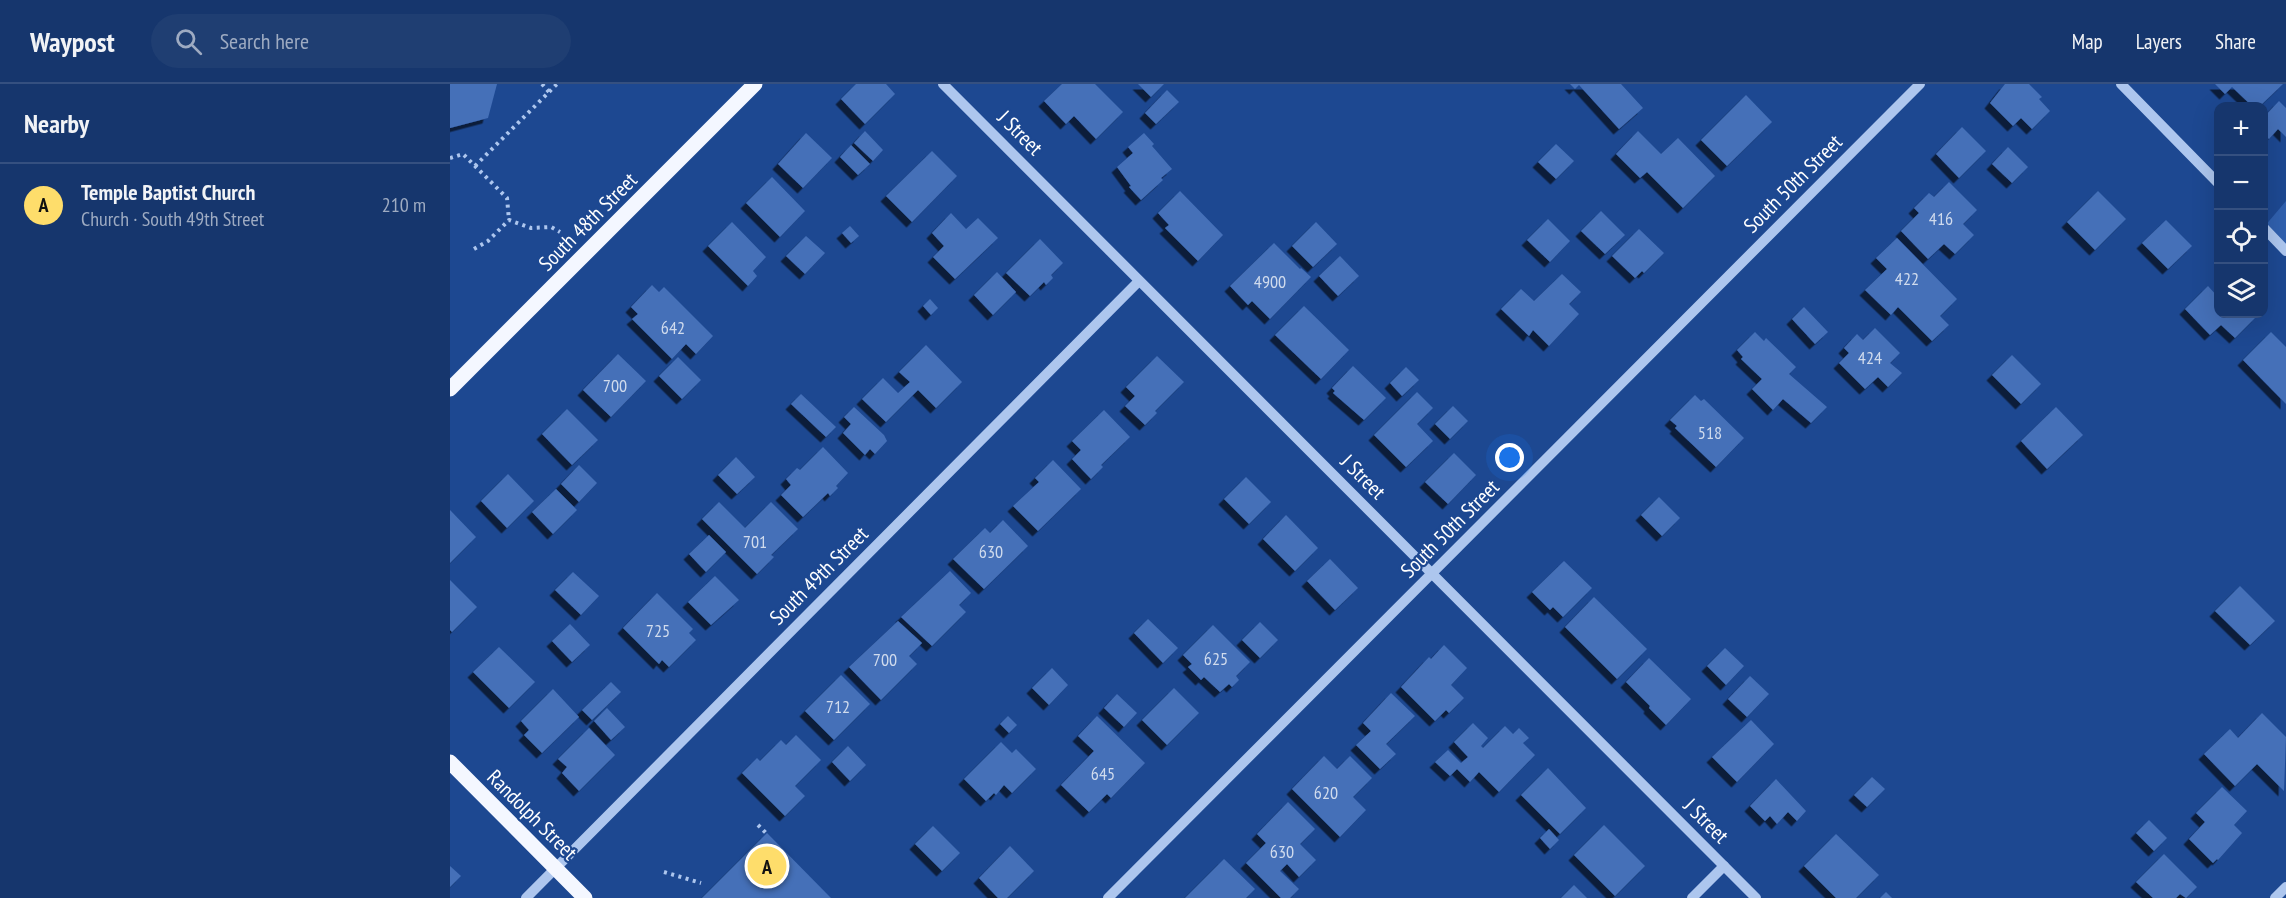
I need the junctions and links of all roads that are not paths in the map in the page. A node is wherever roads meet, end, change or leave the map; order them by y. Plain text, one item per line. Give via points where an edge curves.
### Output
1 (755, 84) edge
2 (943, 84) edge
3 (1920, 84) edge
4 (2121, 84) edge
5 (2214, 179) edge
6 (2268, 232) edge
7 (2286, 251) edge
8 (1140, 281) junction
9 (450, 389) edge
10 (1432, 574) junction
11 (450, 762) edge
12 (1724, 866) junction
13 (555, 868) junction
14 (2286, 887) edge
15 (526, 898) edge
16 (585, 898) edge
17 (1108, 898) edge
18 (1692, 898) edge
19 (1756, 898) edge
20 (2275, 898) edge

1 - 9 main road, South 48th Street
2 - 8 street, J Street
3 - 10 street, South 50th Street
4 - 5 street
6 - 7 street
8 - 10 street, J Street
8 - 13 street, South 49th Street
10 - 12 street, J Street
10 - 17 street, South 50th Street
11 - 13 main road, Randolph Street
12 - 18 street
12 - 19 street, J Street
13 - 15 street, South 49th Street
13 - 16 main road, Randolph Street
14 - 20 street

